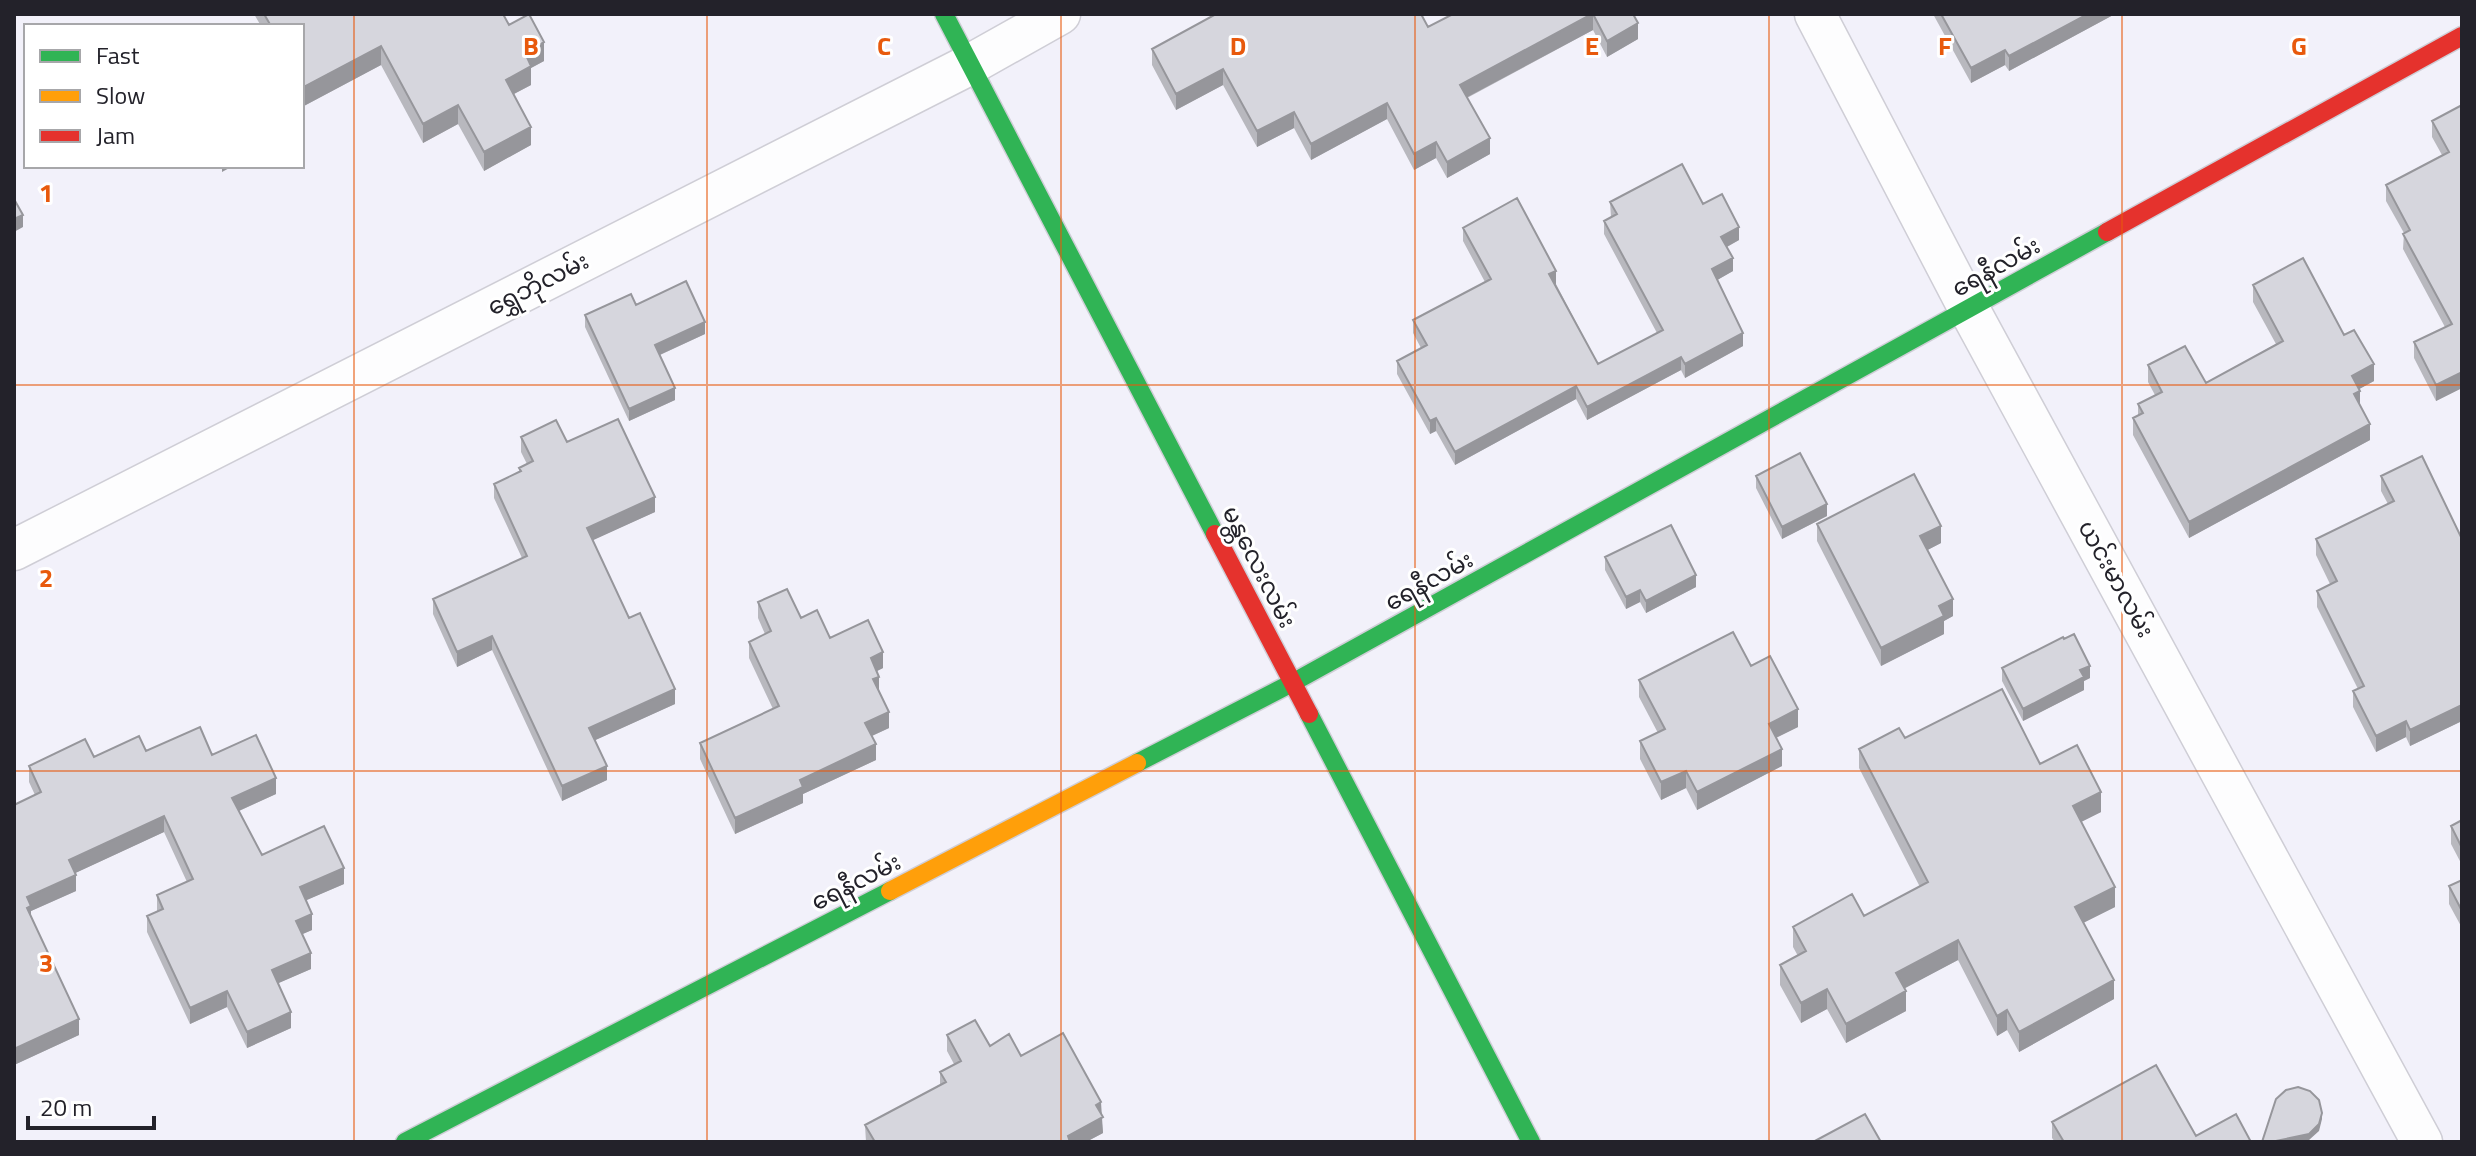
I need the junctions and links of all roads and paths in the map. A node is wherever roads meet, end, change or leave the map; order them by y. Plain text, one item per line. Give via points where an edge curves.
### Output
1 (944, 14) edge
2 (1060, 14) edge
3 (1815, 14) edge
4 (2462, 36) edge
5 (971, 64) junction
6 (1969, 309) junction
7 (14, 550) edge
8 (1292, 683) junction
9 (405, 1142) edge
10 (1531, 1142) edge
11 (2422, 1142) edge

1 - 5 street, မန္တလေးလမ်း
2 - 5 street, ရွှေဘိုလမ်း
3 - 6 street, ယင်းမာလမ်း
4 - 6 street, ရေနီလမ်း
5 - 7 street, ရွှေဘိုလမ်း
5 - 8 street, မန္တလေးလမ်း
6 - 8 street, ရေနီလမ်း
6 - 11 street, ယင်းမာလမ်း
8 - 9 street, ရေနီလမ်း
8 - 10 street, မန္တလေးလမ်း

